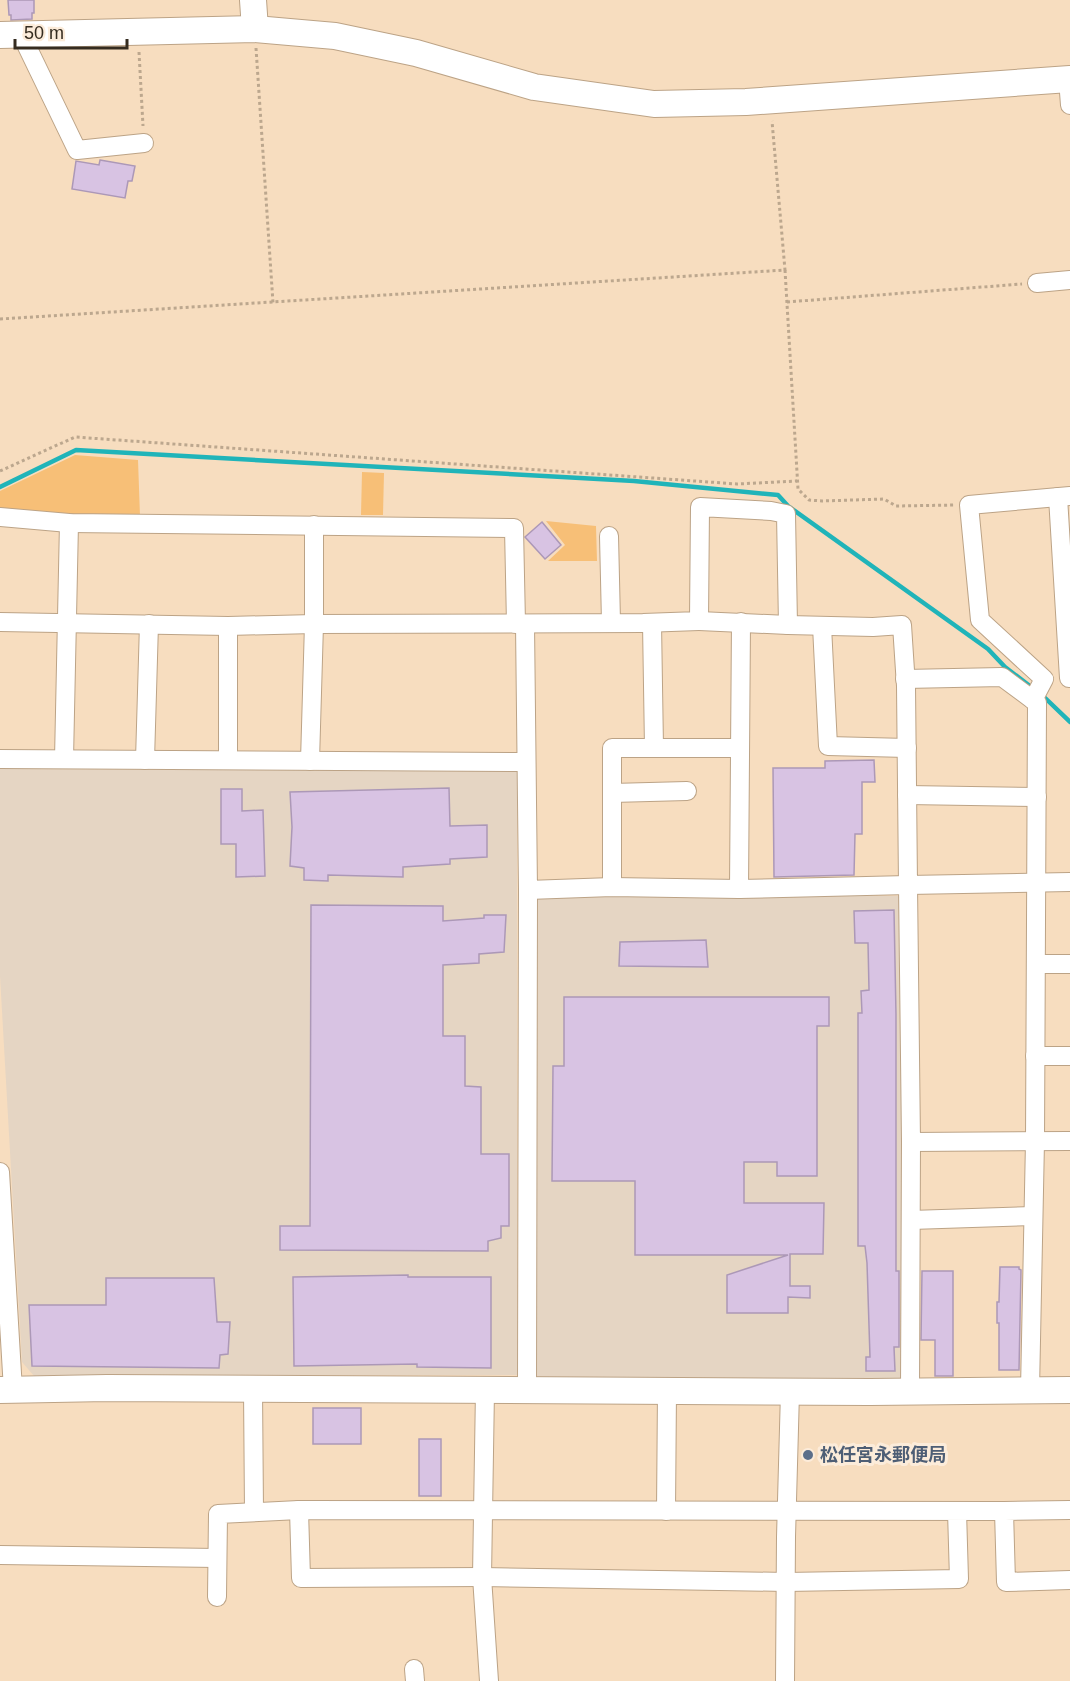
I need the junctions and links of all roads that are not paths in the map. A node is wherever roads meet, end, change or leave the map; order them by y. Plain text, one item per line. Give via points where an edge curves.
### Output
1 (253, 0) edge
2 (255, 29) junction
3 (10, 34) edge
4 (1069, 79) edge
5 (1070, 105) edge
6 (144, 143) road end
7 (1070, 280) edge
8 (1036, 282) road end
9 (1064, 496) edge
10 (0, 517) edge
11 (69, 523) junction
12 (314, 525) junction
13 (609, 536) dead end
14 (699, 621) junction
15 (0, 622) edge
16 (68, 622) junction
17 (611, 622) junction
18 (741, 622) junction
19 (652, 623) junction
20 (149, 624) junction
21 (314, 624) junction
22 (520, 624) junction
23 (788, 625) junction
24 (228, 626) junction
25 (822, 626) junction
26 (1069, 678) edge
27 (905, 679) junction
28 (1038, 690) junction
29 (654, 748) junction
30 (740, 748) junction
31 (907, 748) junction
32 (0, 759) edge
33 (64, 759) junction
34 (146, 760) junction
35 (228, 760) junction
36 (310, 761) junction
37 (526, 762) junction
38 (687, 791) dead end
39 (612, 793) junction
40 (907, 795) junction
41 (1036, 797) junction
42 (1036, 882) junction
43 (1070, 882) edge
44 (908, 885) junction
45 (612, 887) junction
46 (739, 889) junction
47 (528, 890) junction
48 (1036, 964) junction
49 (1070, 964) edge
50 (1035, 1056) junction
51 (1070, 1056) edge
52 (1070, 1141) edge
53 (911, 1142) junction
54 (1035, 1142) junction
55 (0, 1172) edge
56 (1034, 1216) junction
57 (911, 1220) junction
58 (253, 1389) junction
59 (6, 1390) edge
60 (485, 1390) junction
61 (527, 1390) junction
62 (1030, 1390) junction
63 (1070, 1390) edge
64 (667, 1391) junction
65 (790, 1392) junction
66 (910, 1392) junction
67 (299, 1510) junction
68 (483, 1510) junction
69 (786, 1510) junction
70 (1070, 1510) edge
71 (666, 1511) junction
72 (957, 1511) junction
73 (1004, 1511) junction
74 (254, 1512) junction
75 (0, 1555) edge
76 (217, 1558) junction
77 (482, 1577) junction
78 (1070, 1580) edge
79 (786, 1582) junction
80 (217, 1597) dead end
81 (489, 1681) edge
82 (785, 1681) edge

1 - 2 street
2 - 3 street
2 - 4 street via 335,36 416,53 534,87 654,104
3 - 6 street via 77,150
4 - 5 street
7 - 8 street
9 - 26 street
9 - 28 street via 969,505 980,620
10 - 11 street
11 - 12 street
11 - 16 street
12 - 21 street
12 - 22 street via 514,528
13 - 17 street
14 - 18 street
14 - 19 street
14 - 23 street via 700,507 786,514
15 - 16 street
16 - 20 street
16 - 33 street
17 - 19 street
17 - 22 street
18 - 23 street
18 - 30 street
19 - 29 street
20 - 24 street
20 - 34 street
21 - 22 street
21 - 24 street
21 - 36 street
22 - 37 street
23 - 25 street
24 - 35 street
25 - 27 street via 902,624
25 - 31 street via 828,746
26 - 28 street
27 - 28 street via 1002,677
27 - 31 street
28 - 41 street
29 - 30 street
29 - 39 street via 612,748
30 - 46 street
31 - 40 street
32 - 33 street
33 - 34 street
34 - 35 street
35 - 36 street
36 - 37 street
37 - 47 street
38 - 39 street
39 - 45 street
40 - 41 street
40 - 44 street
41 - 42 street
42 - 43 street
42 - 44 street
42 - 48 street
44 - 46 street
44 - 53 street
45 - 46 street
45 - 47 street
47 - 61 street
48 - 49 street
48 - 50 street
50 - 51 street
50 - 54 street
52 - 54 street
53 - 54 street
53 - 57 street
54 - 56 street
55 - 59 street
56 - 57 street
56 - 62 street
57 - 66 street
58 - 59 street
58 - 60 street
58 - 74 street
60 - 61 street
60 - 68 street
61 - 64 street
62 - 63 street
62 - 66 street
64 - 65 street
64 - 71 street
65 - 66 street
65 - 69 street
67 - 68 street
67 - 74 street
67 - 77 street via 301,1578
68 - 71 street
68 - 77 street
69 - 71 street
69 - 72 street
69 - 79 street
70 - 73 street
72 - 73 street
72 - 79 street via 959,1578
73 - 78 street via 1006,1582
74 - 76 street via 218,1514
75 - 76 street
76 - 80 street
77 - 79 street
77 - 81 street
79 - 82 street

